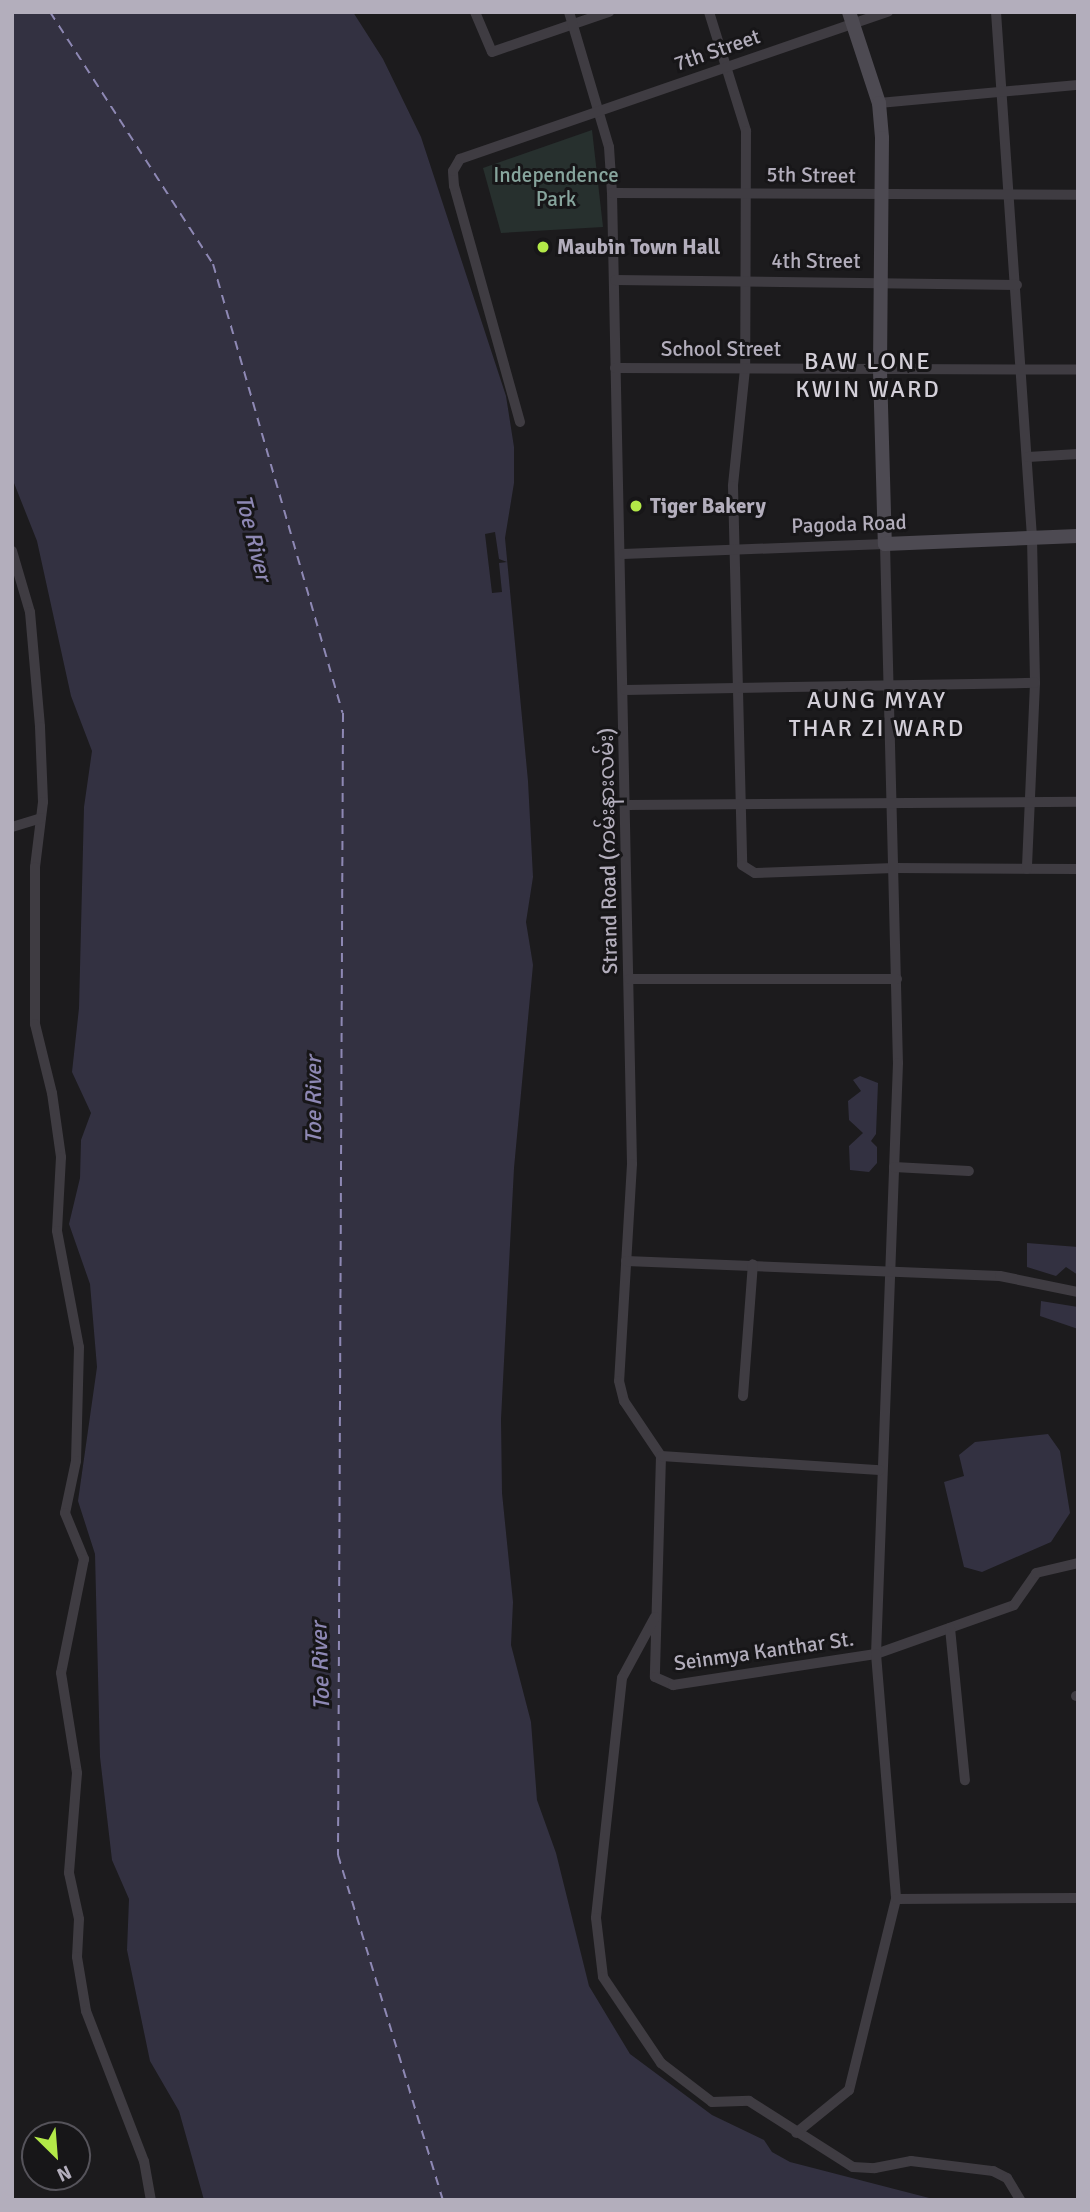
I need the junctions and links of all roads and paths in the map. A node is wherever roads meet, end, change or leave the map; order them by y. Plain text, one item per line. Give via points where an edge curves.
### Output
1 (475, 12) edge
2 (569, 12) edge
3 (609, 12) edge
4 (709, 12) edge
5 (888, 12) edge
6 (996, 12) edge
7 (850, 18) edge
8 (573, 25) junction
9 (726, 67) junction
10 (1078, 85) edge
11 (1001, 92) junction
12 (879, 103) junction
13 (599, 111) junction
14 (748, 192) junction
15 (612, 193) junction
16 (1010, 194) junction
17 (881, 195) junction
18 (1078, 195) edge
19 (615, 280) junction
20 (746, 280) junction
21 (880, 280) junction
22 (1017, 285) junction
23 (615, 368) junction
24 (745, 369) junction
25 (880, 370) junction
26 (1078, 370) edge
27 (1023, 371) junction
28 (520, 422) dead end
29 (1078, 454) edge
30 (1028, 457) junction
31 (1078, 536) edge
32 (1032, 538) junction
33 (885, 544) junction
34 (734, 550) junction
35 (12, 551) edge
36 (622, 554) junction
37 (1035, 683) junction
38 (889, 685) junction
39 (737, 688) junction
40 (625, 690) junction
41 (892, 800) junction
42 (738, 801) junction
43 (1030, 801) junction
44 (1078, 802) edge
45 (627, 805) junction
46 (41, 818) junction
47 (12, 827) edge
48 (894, 868) junction
49 (1027, 869) junction
50 (1078, 869) edge
51 (629, 979) junction
52 (897, 979) junction
53 (894, 1167) junction
54 (969, 1171) dead end
55 (626, 1261) junction
56 (752, 1265) junction
57 (890, 1268) junction
58 (1078, 1292) edge
59 (743, 1396) dead end
60 (661, 1456) junction
61 (880, 1470) junction
62 (1078, 1563) edge
63 (657, 1614) junction
64 (950, 1628) junction
65 (876, 1654) junction
66 (965, 1780) dead end
67 (1078, 1898) edge
68 (896, 1899) junction
69 (796, 2133) junction
70 (151, 2200) edge
71 (1020, 2200) edge

1 - 8 street via 492,52
2 - 8 street, Strand Road (ကမ်းနားလမ်း)
3 - 8 street
4 - 9 street
5 - 7 street, 7th Street
6 - 11 street
7 - 9 street, 7th Street
7 - 12 main road
8 - 13 street, Strand Road (ကမ်းနားလမ်း)
9 - 13 street, 7th Street
9 - 14 street via 746,131
10 - 11 street
11 - 12 street
11 - 16 street
12 - 17 main road
13 - 15 street, Strand Road (ကမ်းနားလမ်း) via 609,147
13 - 28 street, 7th Street via 476,150 460,159 453,170
14 - 15 street, 5th Street
14 - 17 street, 5th Street
14 - 20 street
15 - 19 street, Strand Road (ကမ်းနားလမ်း)
16 - 17 street, 5th Street
16 - 18 street, 5th Street
16 - 22 street
17 - 21 main road
19 - 20 street, 4th Street
19 - 23 street, Strand Road (ကမ်းနားလမ်း)
20 - 21 street, 4th Street
20 - 24 street
21 - 22 street, 4th Street
21 - 25 main road
22 - 27 street
23 - 24 street, School Street
23 - 36 street, Strand Road (ကမ်းနားလမ်း)
24 - 25 street, School Street
24 - 34 street via 733,486
25 - 27 street, School Street
25 - 33 main road
26 - 27 street, School Street
27 - 30 street
29 - 30 street
30 - 32 street
31 - 32 main road, Pagoda Road
32 - 33 main road, Pagoda Road
32 - 37 street
33 - 34 street, Pagoda Road
33 - 38 street
34 - 36 street, Pagoda Road
34 - 39 street
35 - 46 street via 30,612 40,727
36 - 40 street, Strand Road (ကမ်းနားလမ်း)
37 - 38 street
37 - 43 street
38 - 39 street
38 - 41 street
39 - 40 street
39 - 42 street
40 - 45 street, Strand Road (ကမ်းနားလမ်း)
41 - 42 street
41 - 43 street
41 - 48 street
42 - 45 street
42 - 48 street via 742,865 747,871
43 - 44 street
43 - 49 street
45 - 51 street, Strand Road (ကမ်းနားလမ်း)
46 - 47 street
46 - 70 street via 32,972 34,1024 61,1157 57,1231 79,1347 76,1461 65,1513 84,1559 61,1663 77,1773 69,1873 79,1919 77,1957 86,2011 144,2161
48 - 49 street
48 - 52 street
49 - 50 street
51 - 52 street
51 - 55 street, Strand Road (ကမ်းနားလမ်း) via 632,1164
52 - 53 street
53 - 54 street
53 - 57 street
55 - 56 street
55 - 60 street, Strand Road (ကမ်းနားလမ်း) via 618,1381 624,1401
56 - 57 street
56 - 59 street
57 - 58 street via 1000,1276
57 - 61 street
60 - 61 street
60 - 63 street
61 - 65 street
62 - 64 street, Seinmya Kanthar St. via 1037,1573 1014,1605
63 - 65 street, Seinmya Kanthar St. via 654,1667 659,1682 673,1685
63 - 69 street via 622,1678 596,1918 603,1977 672,2075 716,2104 749,2101
64 - 65 street, Seinmya Kanthar St.
64 - 66 street
65 - 68 street
67 - 68 street
68 - 69 street via 849,2090
69 - 71 street via 863,2169 911,2161 993,2171 1007,2178

